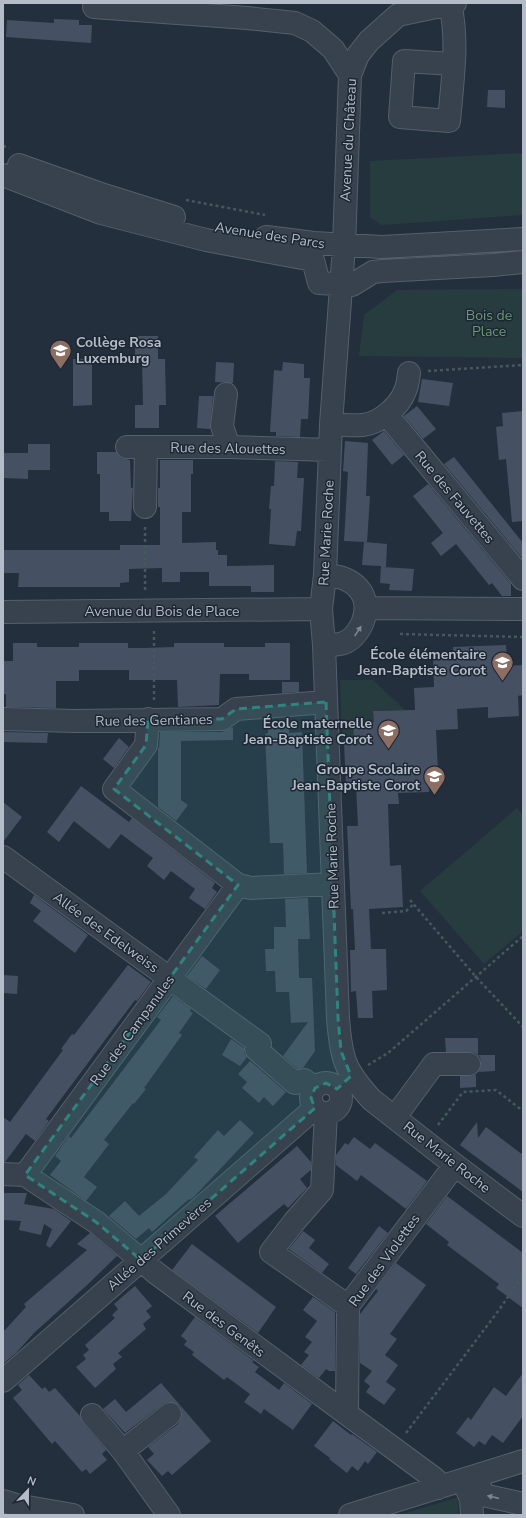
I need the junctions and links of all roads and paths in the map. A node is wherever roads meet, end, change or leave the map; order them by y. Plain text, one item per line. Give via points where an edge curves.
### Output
1 (453, 4) edge
2 (94, 7) dead end
3 (453, 64) dead end
4 (350, 74) junction
5 (3, 160) edge
6 (3, 174) edge
7 (523, 239) edge
8 (344, 246) junction
9 (523, 262) edge
10 (342, 284) junction
11 (523, 365) edge
12 (409, 373) joint
13 (226, 394) dead end
14 (387, 415) junction
15 (331, 424) junction
16 (229, 447) junction
17 (330, 450) junction
18 (145, 507) dead end
19 (325, 575) junction
20 (523, 579) edge
21 (367, 608) junction
22 (321, 609) junction
23 (523, 609) edge
24 (3, 612) edge
25 (400, 634) dead end
26 (523, 637) edge
27 (324, 645) junction
28 (326, 702) junction
29 (148, 719) junction
30 (3, 720) edge
31 (3, 857) edge
32 (333, 884) junction
33 (238, 885) junction
34 (410, 900) dead end
35 (414, 904) junction
36 (382, 913) dead end
37 (523, 936) edge
38 (476, 977) junction
39 (169, 979) junction
40 (523, 1027) edge
41 (469, 1064) dead end
42 (344, 1082) junction
43 (318, 1103) junction
44 (523, 1111) edge
45 (395, 1117) junction
46 (426, 1142) junction
47 (455, 1165) junction
48 (3, 1174) edge
49 (25, 1175) junction
50 (523, 1216) edge
51 (141, 1260) junction
52 (523, 1275) edge
53 (348, 1306) junction
54 (3, 1381) edge
55 (170, 1414) dead end
56 (347, 1414) junction
57 (92, 1415) dead end
58 (394, 1449) junction
59 (123, 1451) junction
60 (523, 1461) edge
61 (469, 1478) junction
62 (438, 1488) junction
63 (3, 1501) edge
64 (523, 1504) edge
65 (73, 1515) edge
66 (169, 1515) edge
67 (350, 1515) edge
68 (472, 1515) edge

1 - 3 street
1 - 4 street, Avenue du Château via 398,15 369,41 358,55
2 - 4 street via 295,23 312,31 333,49
4 - 8 street, Avenue du Château
5 - 8 street, Avenue des Parcs via 180,219 237,233
6 - 10 street via 101,213 206,240 313,260 319,283
7 - 8 street, Avenue des Parcs via 382,247
8 - 10 street, Rue Marie Roche
9 - 10 street via 373,272 352,285
10 - 15 street, Rue Marie Roche
11 - 12 path
12 - 14 street via 403,397
13 - 16 street via 222,426
14 - 15 street via 362,425
14 - 20 street, Rue des Fauvettes
15 - 17 street, Rue Marie Roche
16 - 17 street, Rue des Alouettes
16 - 18 street, Rue des Alouettes via 136,447
17 - 19 street, Rue Marie Roche
19 - 21 street via 351,582 362,594
19 - 22 street, Rue Marie Roche
21 - 23 street
27 -> 21 street via 339,644 355,636
22 - 24 street, Avenue du Bois de Place
22 - 27 street, Rue Marie Roche
25 - 26 path
27 - 28 street, Rue Marie Roche
28 - 29 street, Rue des Gentianes via 236,709 222,719
28 - 32 street, Rue Marie Roche
29 - 30 street, Rue des Gentianes
29 - 33 street via 146,745 114,789
31 - 39 street, Allée des Edelweiss
32 - 33 street via 251,888
32 - 42 street, Rue Marie Roche
33 - 39 street, Rue des Campanules
34 - 35 path
35 - 36 path via 406,911
35 - 38 path
37 - 38 path
38 - 40 path
38 - 42 path via 388,1052
39 - 43 street, Allée des Edelweiss via 260,1044 256,1049 295,1083 304,1080
39 - 49 street, Rue des Campanules
41 - 45 street via 434,1064
42 - 43 street via 320,1085
42 - 45 street, Rue Marie Roche
43 - 51 street, Allée des Primevères
43 - 53 street via 322,1190 271,1252
44 - 46 path via 496,1090 463,1092
45 - 46 street, Rue Marie Roche
46 - 47 street, Rue Marie Roche
47 - 50 street, Rue Marie Roche
47 - 53 street, Rue des Violettes
48 - 49 street
49 - 51 street, Rue des Genêts via 96,1222
51 - 54 street, Allée des Primevères
51 - 56 street, Rue des Genêts
52 - 58 path
53 - 56 street, Rue des Violettes
55 - 59 street
56 - 58 street, Rue des Genêts
57 - 59 street
58 - 62 street, Rue des Genêts via 435,1479
59 - 66 street
60 - 61 street
61 - 62 street
64 -> 61 street via 484,1495
61 - 68 street
62 - 67 street
63 - 65 street

